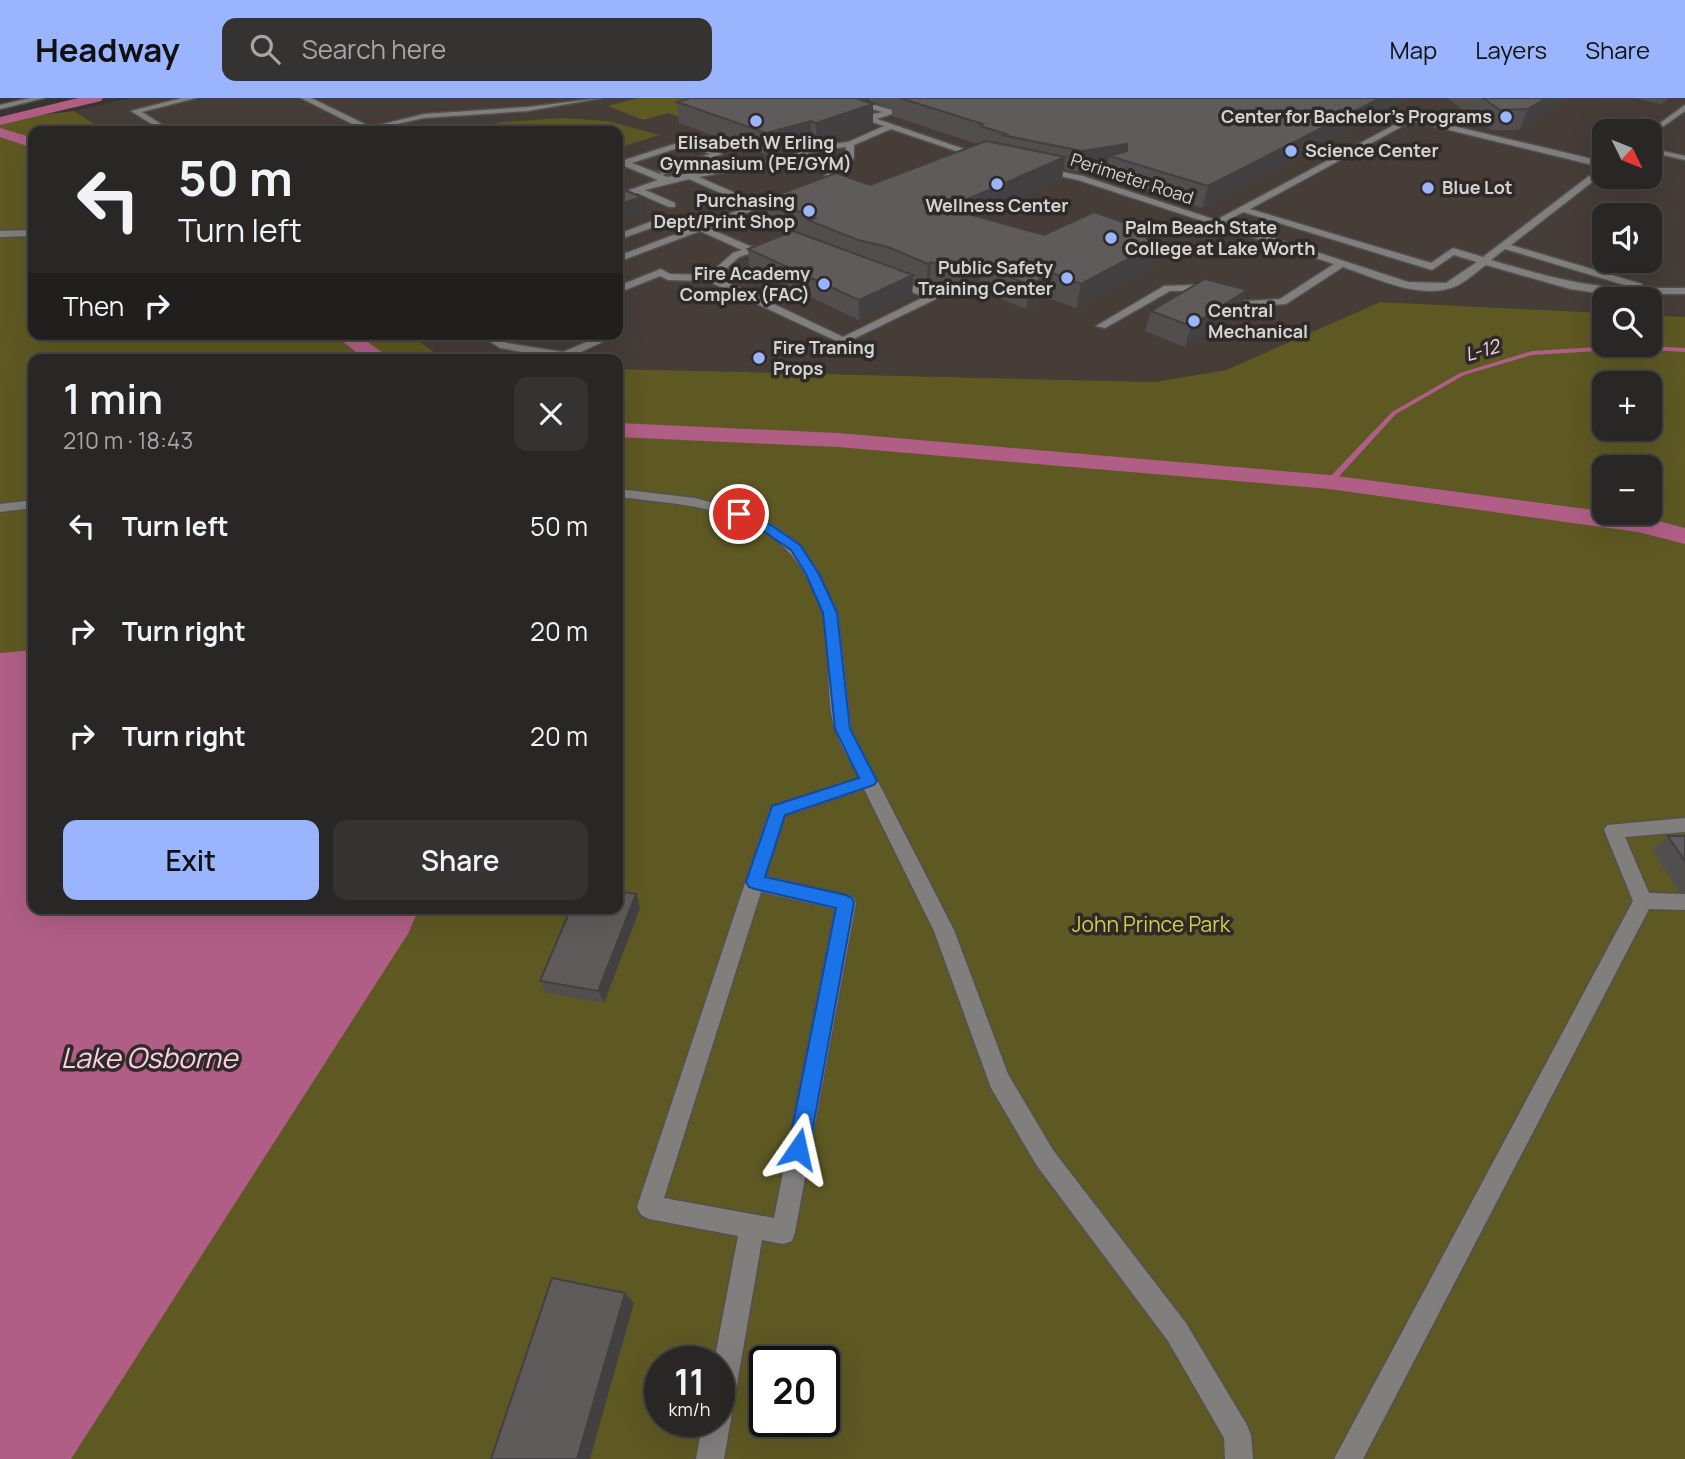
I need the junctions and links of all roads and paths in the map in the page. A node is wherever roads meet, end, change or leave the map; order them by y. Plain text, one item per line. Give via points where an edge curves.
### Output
1 (7, 98) edge
2 (40, 98) edge
3 (192, 98) edge
4 (305, 98) edge
5 (597, 98) edge
6 (808, 98) edge
7 (846, 98) edge
8 (0, 100) edge
9 (0, 107) edge
10 (1685, 107) edge
11 (869, 119) junction
12 (1662, 125) edge
13 (160, 126) edge
14 (361, 126) edge
15 (389, 126) edge
16 (890, 126) junction
17 (850, 144) junction
18 (1662, 146) edge
19 (1685, 151) edge
20 (1662, 153) edge
21 (1685, 158) edge
22 (992, 160) edge
23 (623, 163) edge
24 (1592, 164) edge
25 (623, 165) edge
26 (1032, 168) edge
27 (1105, 172) edge
28 (654, 175) junction
29 (691, 176) junction
30 (1592, 177) edge
31 (1080, 178) junction
32 (666, 180) junction
33 (803, 189) edge
34 (637, 190) junction
35 (792, 193) edge
36 (623, 195) edge
37 (672, 205) dead end
38 (758, 206) junction
39 (1242, 209) junction
40 (715, 222) junction
41 (1217, 223) junction
42 (700, 228) junction
43 (28, 233) edge
44 (0, 234) edge
45 (623, 235) edge
46 (787, 241) edge
47 (1504, 246) junction
48 (751, 250) junction
49 (623, 257) edge
50 (1484, 261) junction
51 (1341, 264) junction
52 (882, 275) edge
53 (710, 278) junction
54 (1642, 287) edge
55 (623, 288) edge
56 (1592, 289) edge
57 (1662, 291) edge
58 (1685, 291) edge
59 (1101, 326) dead end
60 (494, 340) edge
61 (602, 340) edge
62 (552, 354) edge
63 (569, 354) edge
64 (623, 494) edge
65 (28, 505) edge
66 (0, 508) edge
67 (869, 781) junction
68 (1685, 825) edge
69 (755, 882) junction
70 (1643, 901) junction
71 (1685, 902) edge
72 (752, 1226) junction
73 (730, 1346) edge
74 (714, 1437) edge
75 (710, 1459) edge
76 (1239, 1459) edge
77 (1348, 1459) edge

1 - 8 street
2 - 9 street
3 - 13 street via 135,111
4 - 14 street
5 - 15 street via 503,112 425,116
6 - 11 street
7 - 11 street via 888,112
10 - 12 street
11 - 16 street
16 - 17 street
16 - 22 street
17 - 29 street
17 - 33 street via 850,156 829,177
18 - 19 street
20 - 21 street
23 - 28 street via 687,142 718,154
24 - 39 street via 1411,118
25 - 28 street
26 - 31 street, Perimeter Road
27 - 31 street
28 - 32 street
29 - 32 street
29 - 38 street
30 - 47 street, Perimeter Road
31 - 41 street, Perimeter Road
32 - 34 street
34 - 36 street
34 - 37 street
35 - 38 street
38 - 40 street
39 - 41 street
39 - 50 street via 1432,267 1453,251
40 - 42 street
40 - 45 street via 661,221
41 - 51 street, Perimeter Road
42 - 48 street
42 - 49 street
43 - 44 street
46 - 48 street
47 - 50 street, Perimeter Road
47 - 54 street
48 - 53 street via 736,254
50 - 51 street, Perimeter Road via 1452,286 1436,289 1407,285
50 - 56 street
51 - 59 street via 1282,302 1246,304 1193,288 1168,288
52 - 53 street via 932,297 842,341
53 - 55 street via 668,277 661,272
57 - 58 street
60 - 62 street
61 - 63 street
64 - 67 street via 695,502 739,514 795,547 830,613 843,729
65 - 66 street
67 - 69 street via 778,811
67 - 76 street via 944,930 999,1080 1045,1158 1177,1332 1237,1436
68 - 70 street via 1613,830
69 - 72 street via 649,1207
69 - 72 street via 846,903 783,1231
70 - 71 street
70 - 77 street
72 - 73 street
74 - 75 street

